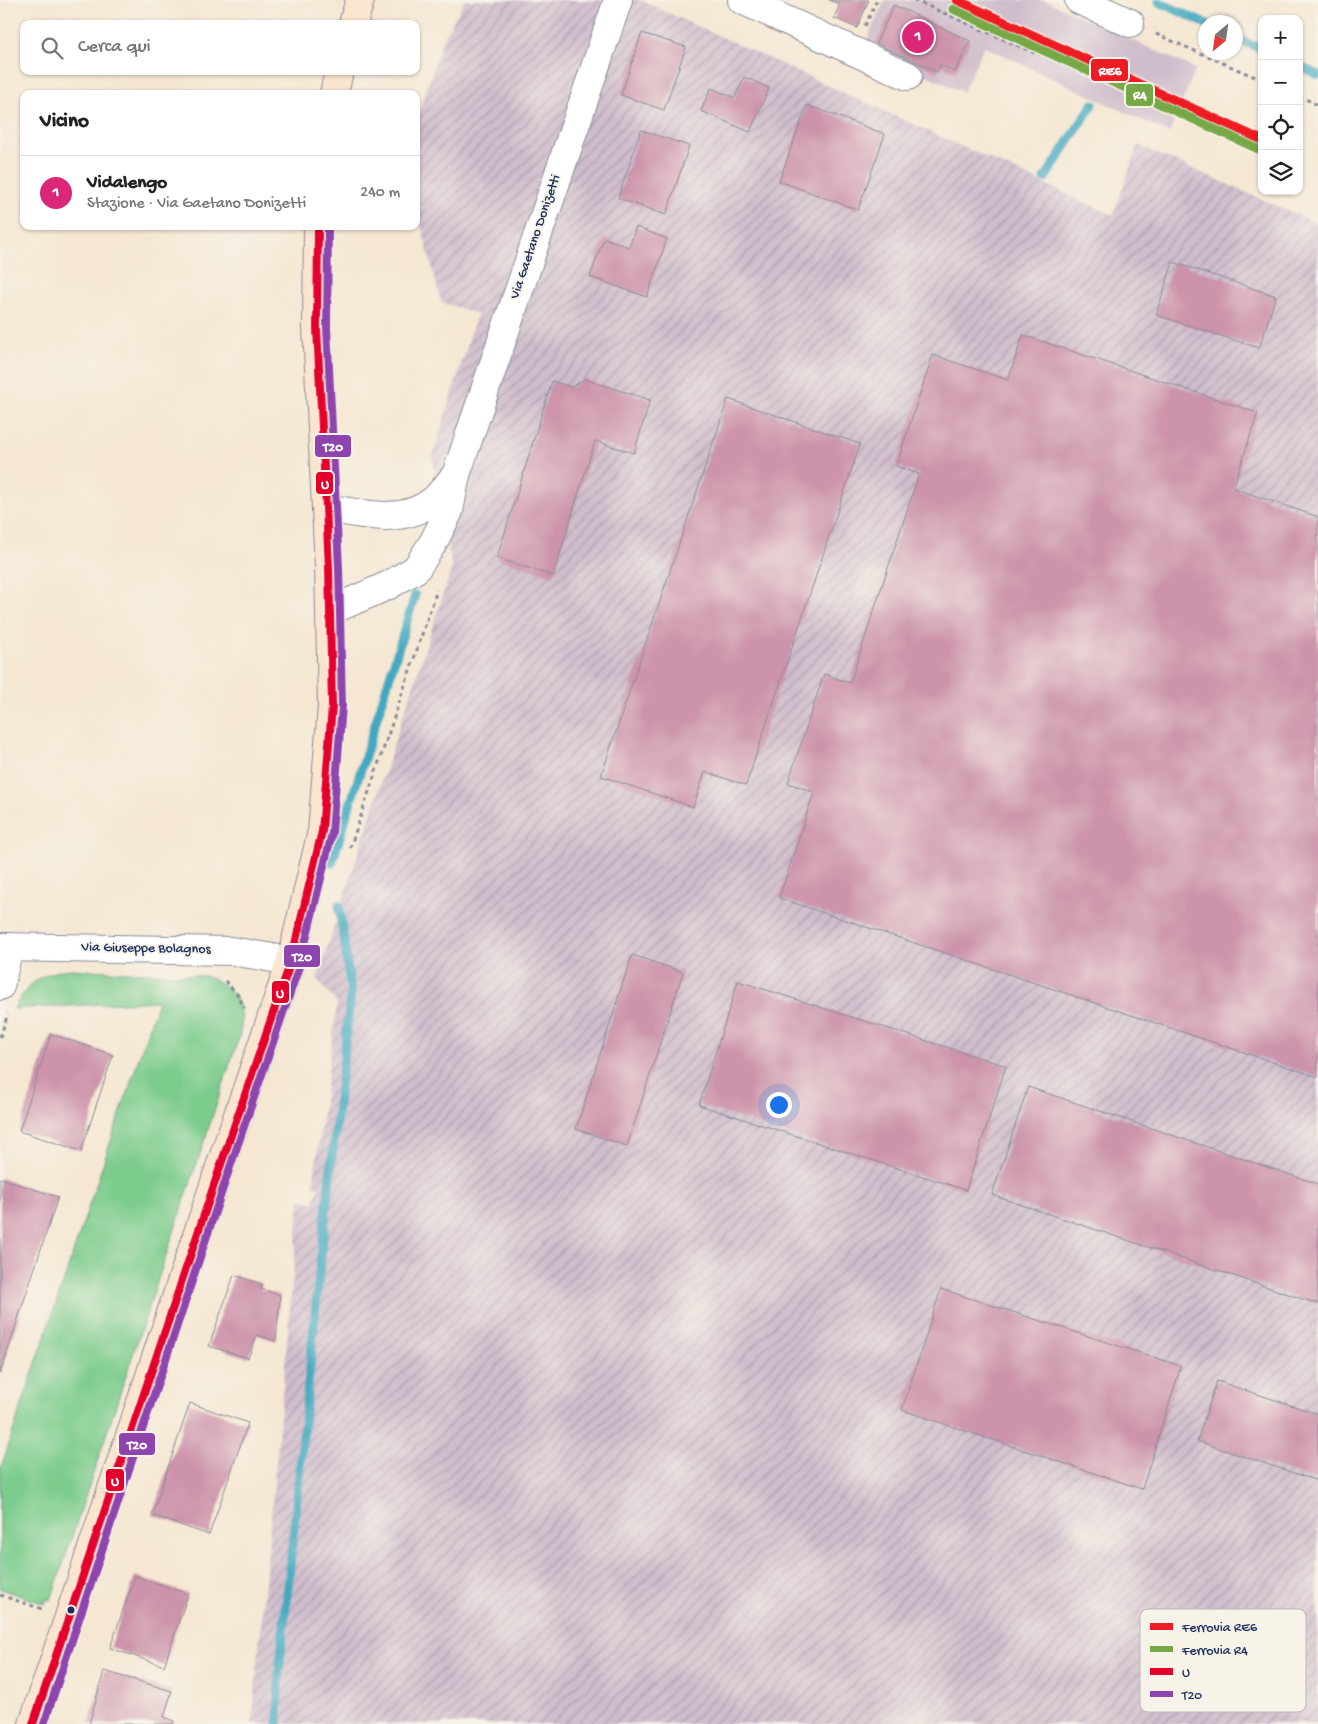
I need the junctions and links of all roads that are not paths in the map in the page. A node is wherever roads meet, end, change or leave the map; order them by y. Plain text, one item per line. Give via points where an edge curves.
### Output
1 (360, 0) edge
2 (618, 0) edge
3 (742, 0) edge
4 (1079, 0) edge
5 (354, 20) edge
6 (1130, 23) road end
7 (338, 75) edge
8 (908, 76) dead end
9 (335, 90) edge
10 (318, 230) edge
11 (456, 475) junction
12 (326, 508) junction
13 (330, 611) junction
14 (4, 947) edge
15 (291, 961) junction
16 (5, 996) edge
17 (33, 1724) edge

1 - 5 main road
2 - 11 street, Via Gaetano Donizetti
3 - 8 street
4 - 6 street
7 - 9 main road
10 - 12 main road via 317,328
11 - 12 street, Via Gaetano Donizetti via 434,499 404,515 382,517
11 - 13 street, Via Gaetano Donizetti via 448,511 416,570
12 - 13 main road
13 - 15 main road via 332,706 322,831
14 - 15 street, Via Giuseppe Bolagnos via 232,951
14 - 16 street
15 - 17 main road

